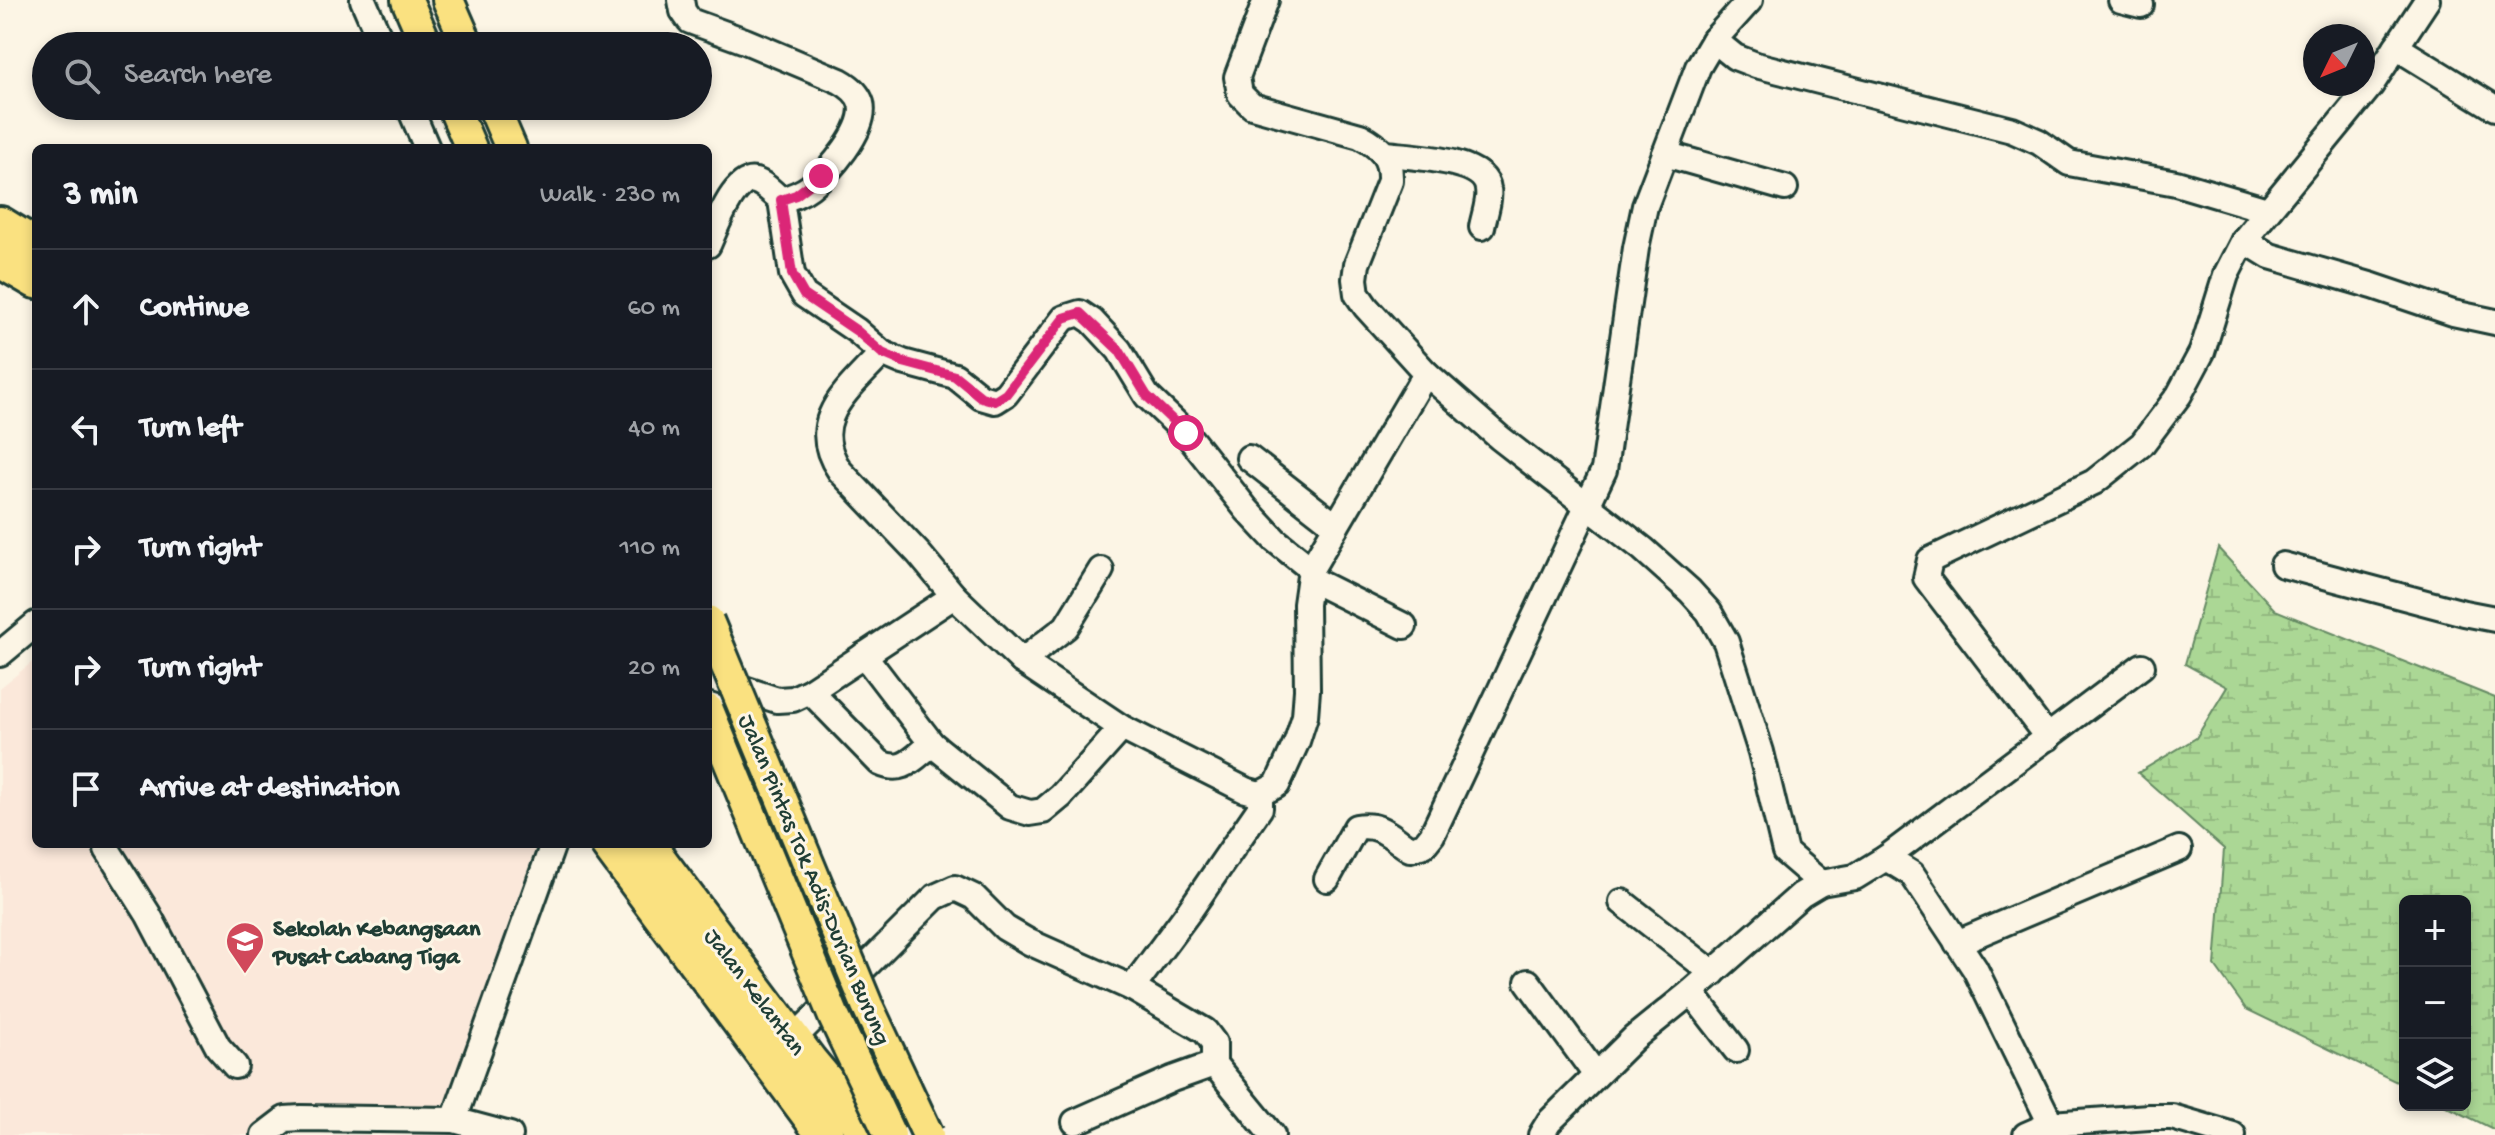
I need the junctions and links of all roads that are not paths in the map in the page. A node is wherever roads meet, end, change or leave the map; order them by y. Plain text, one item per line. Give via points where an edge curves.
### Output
1 (363, 0) edge
2 (407, 0) edge
3 (448, 0) edge
4 (681, 0) edge
5 (1266, 0) edge
6 (1750, 0) edge
7 (2427, 0) edge
8 (377, 32) edge
9 (421, 32) edge
10 (462, 32) edge
11 (1714, 40) junction
12 (2396, 47) junction
13 (2495, 108) edge
14 (415, 120) edge
15 (459, 120) edge
16 (499, 120) edge
17 (425, 144) edge
18 (469, 144) edge
19 (509, 144) edge
20 (1385, 154) junction
21 (1665, 154) junction
22 (1785, 188) dead end
23 (781, 200) junction
24 (2267, 210) junction
25 (0, 225) edge
26 (1482, 227) dead end
27 (712, 236) edge
28 (2244, 240) junction
29 (32, 245) edge
30 (0, 259) edge
31 (32, 278) edge
32 (2495, 322) edge
33 (882, 353) junction
34 (1426, 373) junction
35 (1249, 458) dead end
36 (1588, 504) junction
37 (1336, 526) junction
38 (2283, 565) dead end
39 (1101, 570) dead end
40 (1311, 574) junction
41 (954, 596) junction
42 (2495, 619) edge
43 (1404, 626) dead end
44 (32, 627) edge
45 (712, 631) edge
46 (0, 654) edge
47 (864, 655) junction
48 (1022, 661) junction
49 (2142, 666) dead end
50 (712, 678) edge
51 (810, 691) junction
52 (712, 720) edge
53 (1122, 728) junction
54 (2048, 738) junction
55 (932, 744) junction
56 (1260, 794) junction
57 (107, 848) edge
58 (552, 848) edge
59 (612, 848) edge
60 (649, 848) edge
61 (2179, 849) dead end
62 (1886, 858) junction
63 (1327, 879) dead end
64 (1821, 883) junction
65 (1622, 902) dead end
66 (1957, 943) junction
67 (1713, 973) junction
68 (1528, 982) dead end
69 (1132, 988) junction
70 (1691, 992) junction
71 (792, 1040) junction
72 (1736, 1050) dead end
73 (1214, 1064) junction
74 (235, 1066) dead end
75 (1596, 1075) junction
76 (1075, 1122) dead end
77 (2051, 1124) junction
78 (460, 1126) edge
79 (264, 1135) edge
80 (510, 1135) edge
81 (825, 1135) edge
82 (870, 1135) edge
83 (890, 1135) edge
84 (928, 1135) edge
85 (1272, 1135) edge
86 (1541, 1135) edge
87 (2026, 1135) edge
88 (2233, 1135) edge

1 - 8 street
2 - 9 main road
3 - 10 main road
4 - 23 street via 690,21 840,81 861,102 858,124 845,150 808,188
5 - 20 street via 1237,77 1240,94 1252,106 1360,136
6 - 11 street
7 - 12 street
11 - 21 street via 1698,67
11 - 24 street via 1756,65 2012,130 2069,163 2176,183
12 - 13 street
12 - 24 street via 2351,111
14 - 17 street
15 - 18 main road
16 - 19 main road
20 - 26 street via 1449,162 1482,176 1488,188
20 - 34 street via 1390,181 1357,264 1357,294
21 - 22 street
21 - 36 street via 1645,206 1604,470
23 - 27 street via 756,181 741,184
23 - 33 street via 792,274 804,295
24 - 28 street
25 - 29 highway
28 - 32 street via 2270,256
28 - 54 street via 2226,275 2202,352 2179,395 2142,444 2094,482 1930,560 1926,578
30 - 31 highway
33 - 40 street via 955,376 981,397 995,401 1064,318 1080,313 1119,350 1147,396 1186,433 1247,510
33 - 41 street via 835,407 827,423 828,449 840,471
34 - 36 street via 1500,438
34 - 37 street
35 - 37 street
36 - 63 street via 1432,835 1424,845 1410,849 1382,828 1356,827
36 - 64 street via 1709,612 1731,656 1785,852
37 - 40 street
38 - 42 street
39 - 48 street via 1066,627
40 - 43 street
40 - 56 street via 1305,716 1277,785
41 - 47 street
41 - 48 street
44 - 46 street
45 - 84 main road, Jalan Pintas Tok Adis-Durian Burung, bridge via 867,1005
47 - 51 street
47 - 55 street
48 - 53 street
49 - 54 street
50 - 51 street via 777,700
51 - 55 street via 880,763 903,767
52 - 83 main road, Jalan Pintas Tok Adis-Durian Burung, bridge via 834,1017
53 - 55 street via 1061,796 1043,811 1030,813 1010,807
53 - 56 street
54 - 62 street
56 - 69 street via 1260,808
57 - 74 street via 218,1047
58 - 78 street
59 - 81 highway, Jalan Kelantan
60 - 71 highway, Jalan Kelantan
61 - 66 street
62 - 64 street via 1855,877
62 - 66 street via 1912,874
64 - 67 street
65 - 67 street
66 - 77 street
67 - 70 street
68 - 75 street
69 - 71 street via 1029,942 955,888 935,897
69 - 73 street via 1205,1031 1214,1043
70 - 72 street
70 - 75 street
71 - 82 highway, Jalan Kelantan
73 - 76 street
73 - 85 street
75 - 86 street
77 - 87 street
77 - 88 street via 2172,1117
78 - 79 street via 285,1119
78 - 80 street

